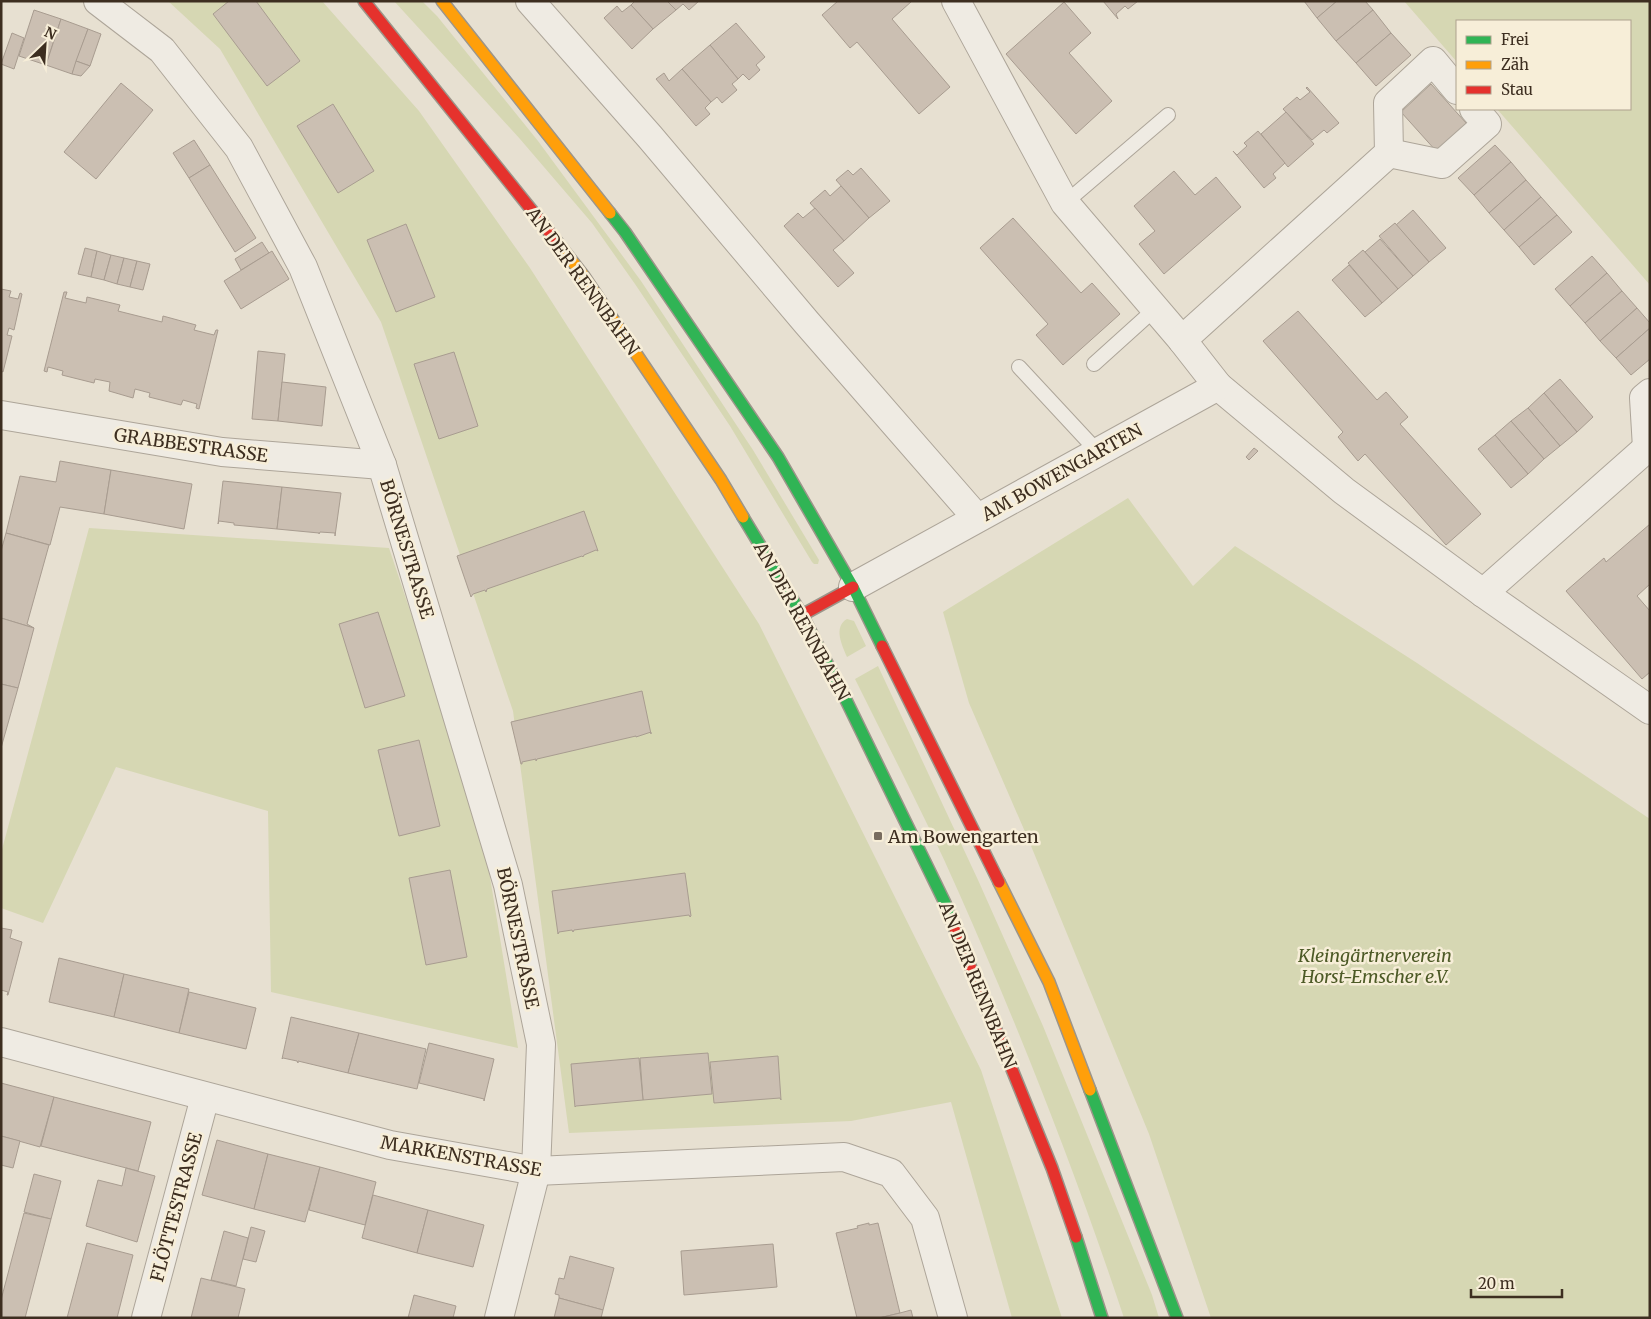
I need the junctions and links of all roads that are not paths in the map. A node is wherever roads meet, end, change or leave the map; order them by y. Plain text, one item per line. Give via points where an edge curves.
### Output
1 (98, 1) edge
2 (364, 1) edge
3 (442, 1) edge
4 (530, 1) edge
5 (963, 4) edge
6 (1456, 89) edge
7 (1475, 110) edge
8 (1168, 115) dead end
9 (1389, 153) junction
10 (1065, 203) junction
11 (1155, 309) junction
12 (1182, 340) junction
13 (1094, 364) dead end
14 (1019, 366) dead end
15 (1218, 386) junction
16 (1650, 393) edge
17 (2, 420) edge
18 (1648, 449) edge
19 (1098, 452) junction
20 (382, 465) junction
21 (977, 518) junction
22 (853, 587) junction
23 (1483, 593) junction
24 (802, 615) junction
25 (1650, 710) edge
26 (1, 1042) edge
27 (206, 1097) junction
28 (536, 1171) junction
29 (146, 1318) edge
30 (499, 1318) edge
31 (953, 1318) edge
32 (1102, 1318) edge
33 (1177, 1318) edge

1 - 20 street, BÖRNESTRASSE via 162,50 238,148 303,267
2 - 24 main road, AN DER RENNBAHN via 583,275 721,480
3 - 22 main road via 625,232 778,457
4 - 21 street
5 - 10 street
6 - 9 street via 1433,61 1388,103
7 - 9 street via 1487,124 1442,164
8 - 10 lane
9 - 12 street
10 - 11 street
11 - 12 street
11 - 13 lane
12 - 15 street
14 - 19 lane
15 - 19 street, AM BOWENGARTEN
15 - 23 street via 1344,491
16 - 18 street via 1644,398
17 - 20 street, GRABBESTRASSE via 222,452
18 - 23 street
19 - 21 street, AM BOWENGARTEN
20 - 28 street, BÖRNESTRASSE via 508,885 541,1044
21 - 22 street, AM BOWENGARTEN
22 - 24 main road
22 - 33 main road via 1049,982
23 - 25 street
24 - 32 main road, AN DER RENNBAHN via 945,903 1052,1168
26 - 27 street, MARKENSTRASSE
27 - 28 street, MARKENSTRASSE via 390,1145
27 - 29 street, FLÖTTESTRASSE
28 - 30 street, BÖRNESTRASSE
28 - 31 street, MARKENSTRASSE via 844,1157 891,1173 925,1218

